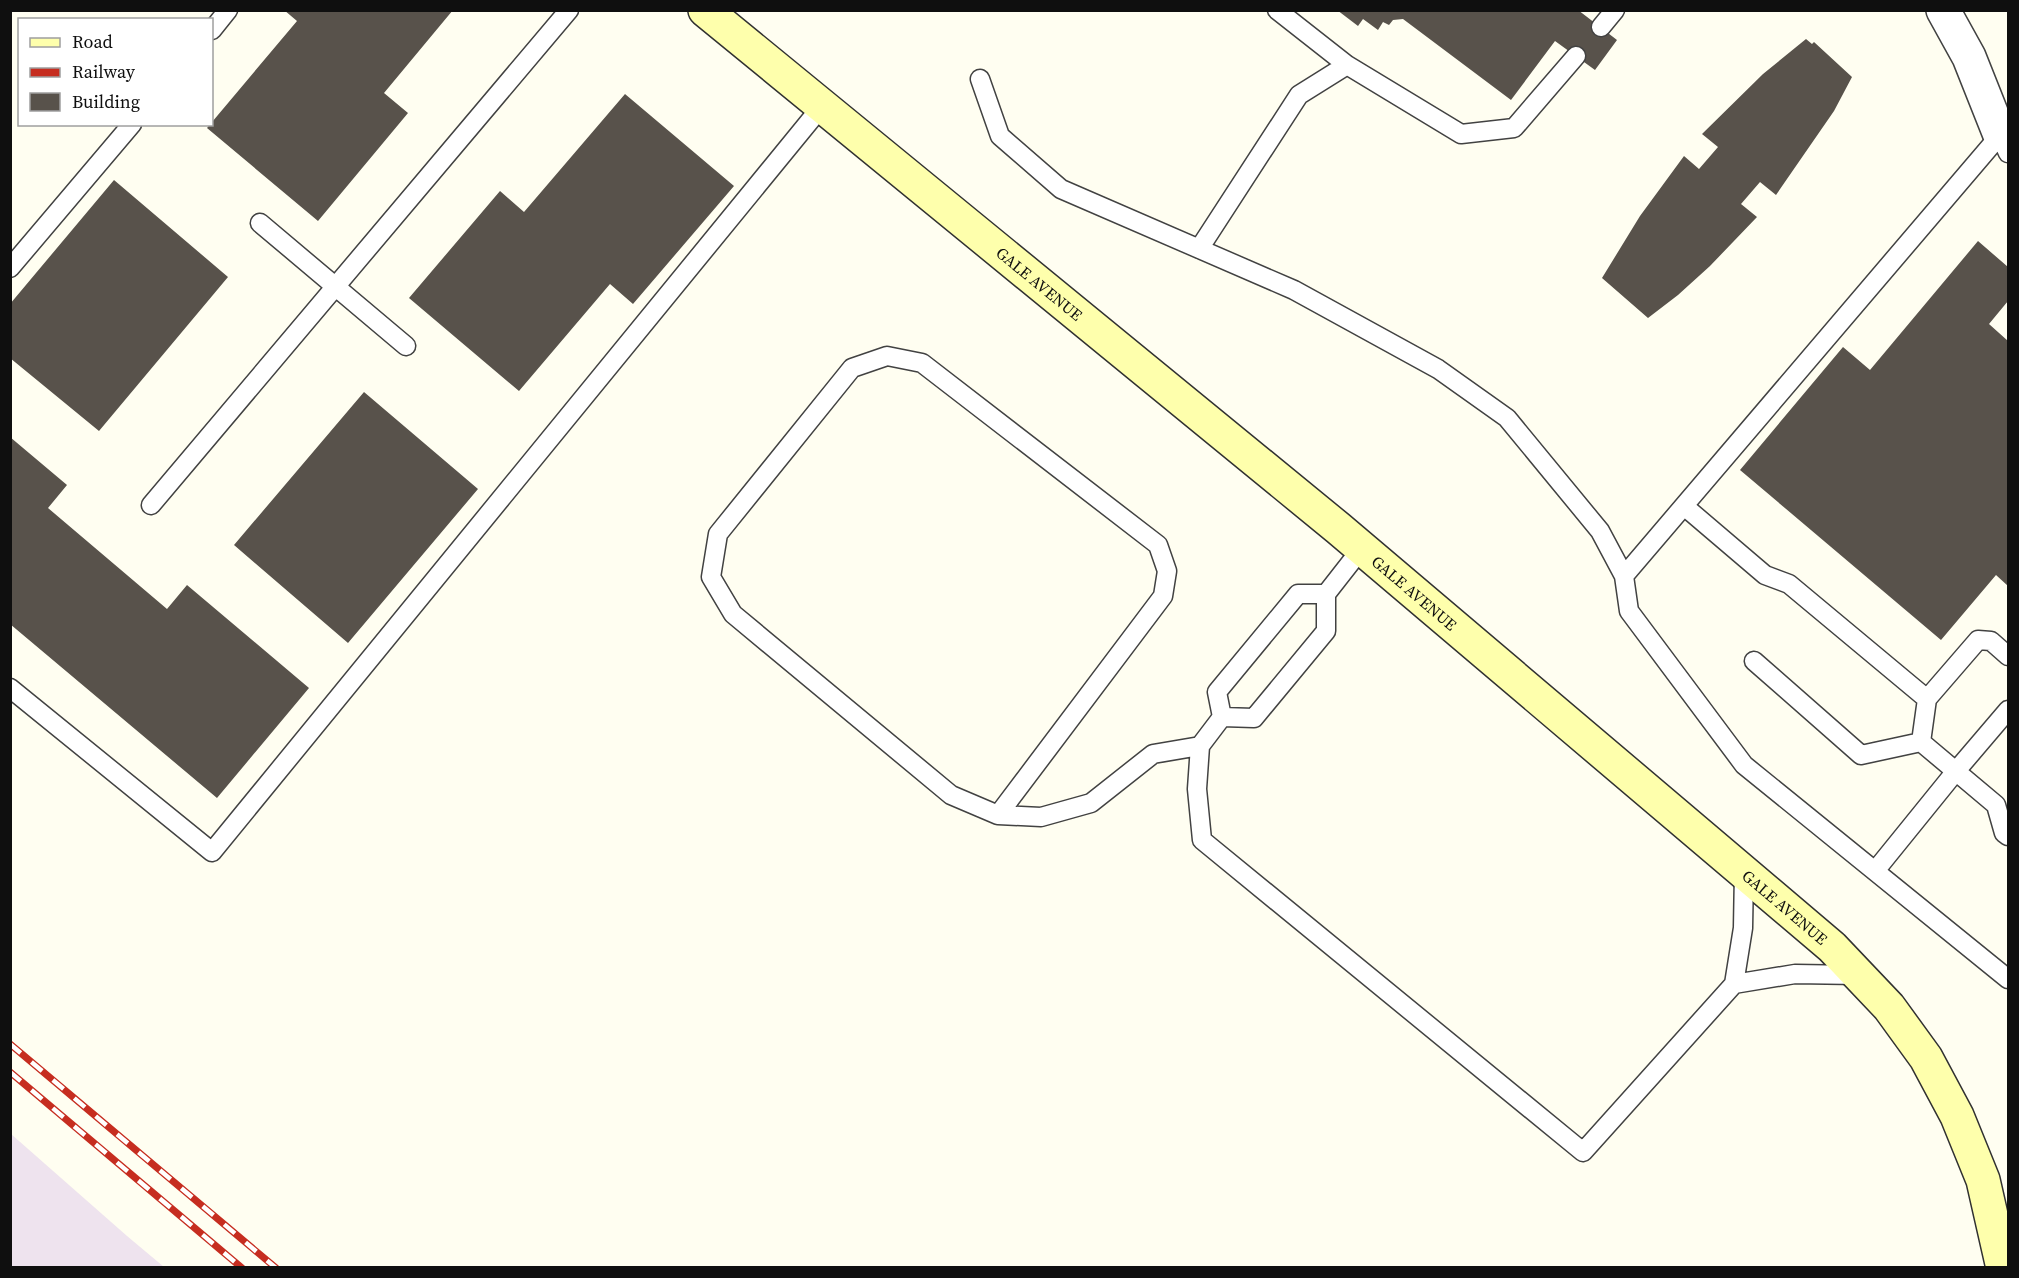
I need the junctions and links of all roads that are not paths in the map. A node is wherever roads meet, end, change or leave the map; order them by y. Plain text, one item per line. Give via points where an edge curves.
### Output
1 (228, 10) edge
2 (569, 10) edge
3 (705, 10) edge
4 (1277, 10) edge
5 (1615, 10) edge
6 (1943, 10) edge
7 (1600, 27) dead end
8 (213, 29) edge
9 (1576, 56) dead end
10 (1347, 65) junction
11 (980, 79) dead end
12 (822, 106) junction
13 (130, 126) edge
14 (2004, 144) edge
15 (260, 223) dead end
16 (1199, 249) junction
17 (10, 268) edge
18 (337, 287) junction
19 (406, 346) dead end
20 (151, 505) dead end
21 (1684, 506) junction
22 (1362, 548) junction
23 (1624, 576) junction
24 (1326, 594) junction
25 (2008, 656) edge
26 (1754, 661) dead end
27 (10, 688) edge
28 (1927, 699) junction
29 (2008, 710) edge
30 (1222, 717) junction
31 (1921, 742) junction
32 (1200, 746) junction
33 (1956, 771) junction
34 (998, 815) junction
35 (2008, 836) edge
36 (1875, 871) junction
37 (1744, 872) junction
38 (1858, 975) junction
39 (2008, 979) edge
40 (1734, 984) junction
41 (2003, 1268) edge

1 - 8 lane
2 - 18 lane
3 - 12 main road, GALE AVENUE
4 - 10 lane
5 - 7 lane
6 - 14 street via 1969,57
9 - 10 lane via 1514,128 1461,134
10 - 16 lane via 1299,94
11 - 16 lane via 1000,136 1061,189
12 - 22 main road, GALE AVENUE
12 - 27 lane via 212,852
13 - 17 lane
14 - 21 lane
15 - 18 lane
16 - 23 lane via 1294,290 1438,369 1508,418 1600,531
18 - 19 lane
18 - 20 lane
21 - 23 lane
21 - 28 lane via 1765,575 1789,584
22 - 24 lane
22 - 37 main road, GALE AVENUE
23 - 36 lane via 1629,611 1743,765
24 - 30 lane via 1298,594 1217,692
24 - 30 lane via 1326,631 1254,718
25 - 28 lane via 1991,641 1978,640
26 - 31 lane via 1861,754
28 - 31 lane
29 - 33 lane
30 - 32 lane
31 - 33 lane
32 - 34 lane via 1153,754 1091,803 1041,817
32 - 40 lane via 1197,789 1202,840 1583,1152
33 - 35 lane via 1996,805
33 - 36 lane
34 - 34 lane via 951,795 733,614 711,577 718,534 852,368 886,356 922,363 1158,545 1167,570 1162,596
36 - 39 lane
37 - 38 main road, GALE AVENUE via 1832,947
37 - 40 lane via 1743,928
38 - 40 lane via 1795,974
38 - 41 main road, GALE AVENUE via 1926,1058 1957,1116 1983,1180

